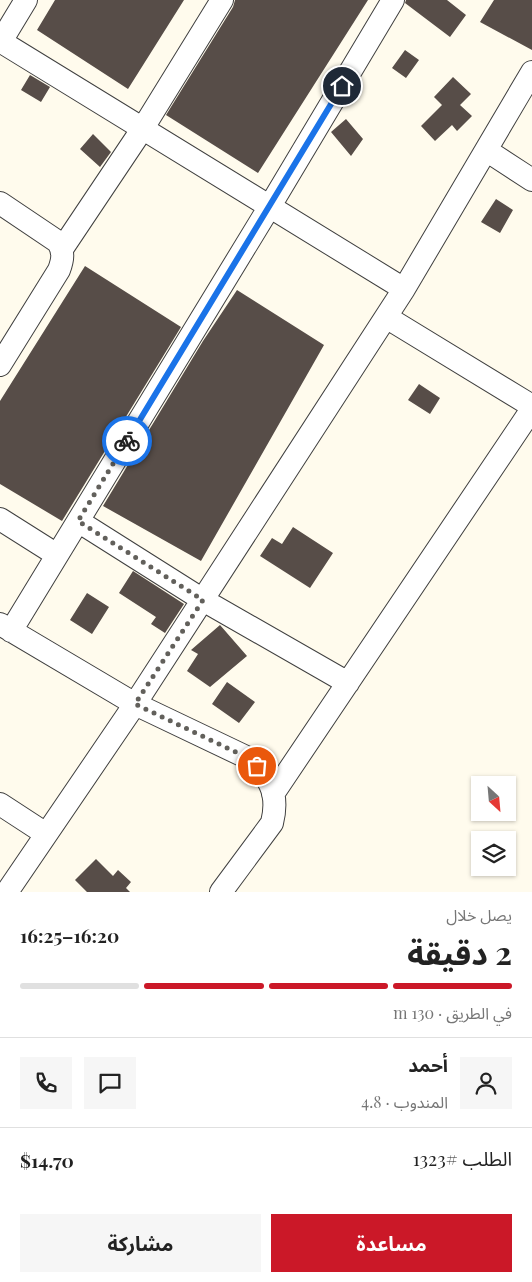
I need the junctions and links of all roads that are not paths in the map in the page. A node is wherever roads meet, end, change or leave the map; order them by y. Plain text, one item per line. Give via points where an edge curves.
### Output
1 (26, 0) edge
2 (222, 0) edge
3 (393, 0) edge
4 (0, 42) edge
5 (532, 72) edge
6 (143, 128) junction
7 (486, 150) junction
8 (532, 180) edge
9 (0, 203) edge
10 (270, 206) junction
11 (62, 249) junction
12 (404, 289) junction
13 (386, 317) junction
14 (0, 365) edge
15 (532, 408) edge
16 (0, 519) edge
17 (78, 521) junction
18 (57, 555) junction
19 (203, 600) junction
20 (5, 627) edge
21 (348, 683) junction
22 (135, 704) junction
23 (273, 794) junction
24 (0, 804) edge
25 (46, 834) junction
26 (7, 892) edge
27 (221, 892) edge

1 - 4 street
2 - 6 street
3 - 10 street
4 - 6 street
5 - 7 street
6 - 10 street
6 - 11 street
7 - 8 street
7 - 12 street
9 - 11 street via 48,234
10 - 12 street
10 - 17 street
11 - 14 street via 59,270
12 - 13 street
13 - 15 street
13 - 19 street
15 - 21 street
16 - 18 street
17 - 18 street
17 - 19 street
18 - 20 street
19 - 21 street
19 - 22 street
20 - 22 street
21 - 23 street
22 - 23 street via 244,756 268,778
22 - 25 street
23 - 27 street via 275,810 272,822
24 - 25 street
25 - 26 street

